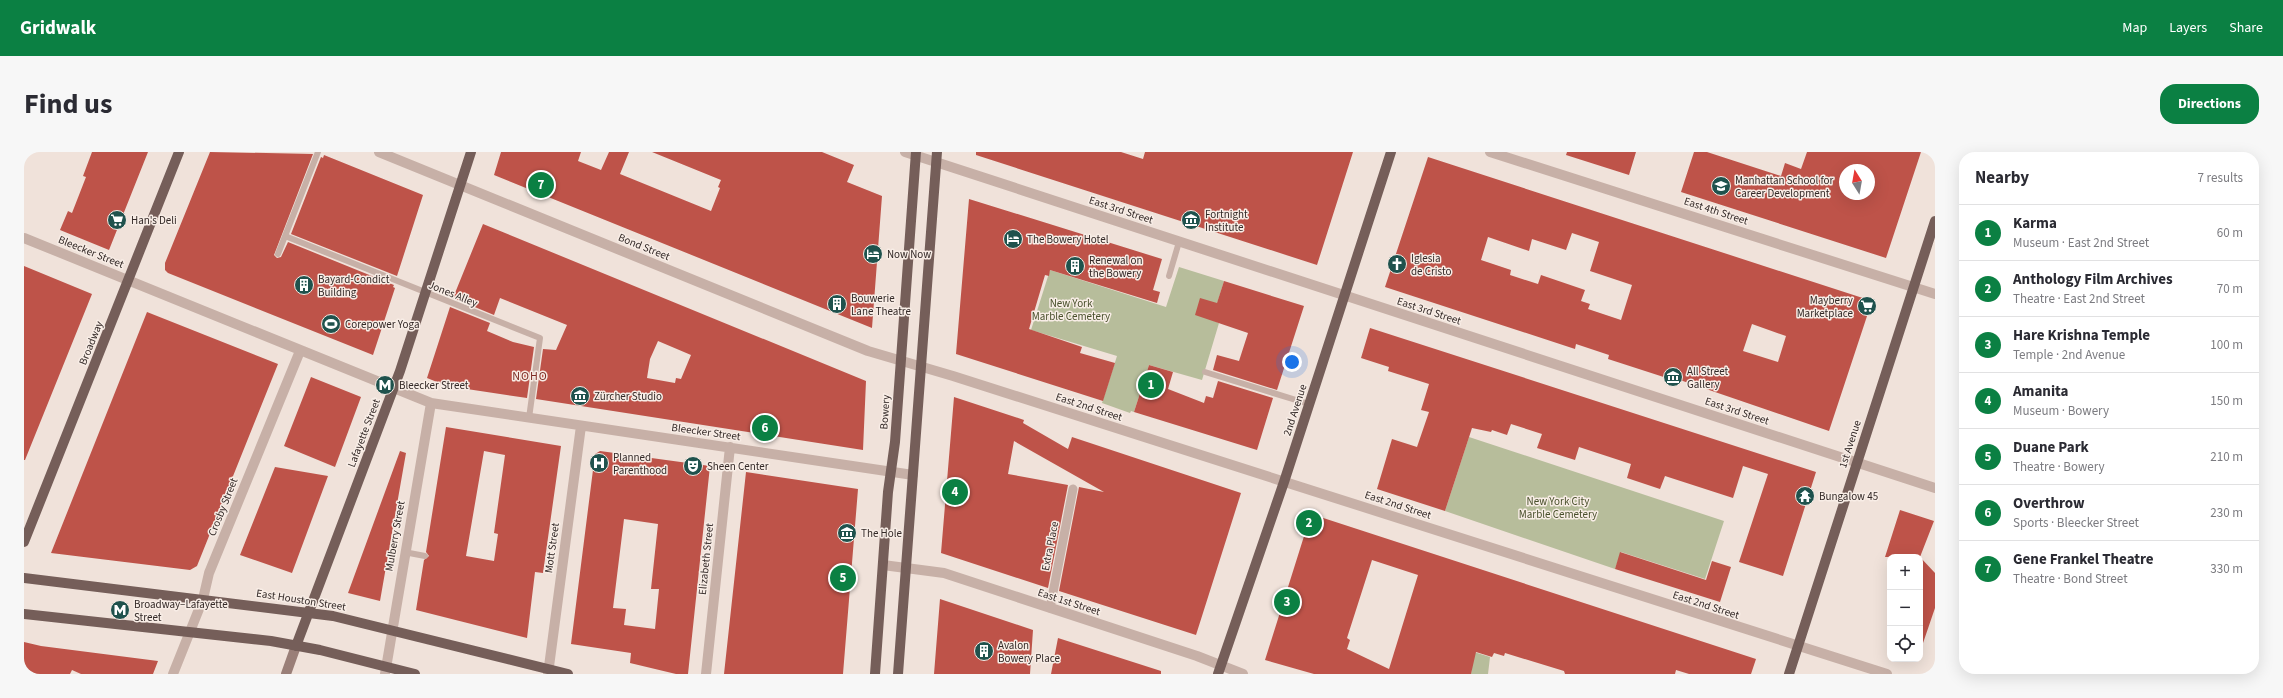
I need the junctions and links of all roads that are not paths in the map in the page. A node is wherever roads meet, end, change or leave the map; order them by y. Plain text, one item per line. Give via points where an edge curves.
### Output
1 (179, 152) edge
2 (318, 152) edge
3 (379, 152) edge
4 (471, 152) edge
5 (905, 152) edge
6 (1391, 152) edge
7 (1490, 152) edge
8 (916, 154) edge
9 (937, 157) edge
10 (461, 185) junction
11 (1935, 221) edge
12 (285, 236) junction
13 (24, 238) edge
14 (1179, 242) junction
15 (278, 254) dead end
16 (1169, 276) dead end
17 (128, 280) junction
18 (1914, 286) junction
19 (426, 293) junction
20 (1935, 294) edge
21 (1345, 296) junction
22 (300, 351) junction
23 (900, 360) junction
24 (920, 366) junction
25 (1205, 372) dead end
26 (393, 389) junction
27 (431, 403) junction
28 (1309, 404) junction
29 (529, 418) junction
30 (581, 426) junction
31 (730, 448) junction
32 (1857, 462) junction
33 (891, 471) junction
34 (913, 475) junction
35 (1284, 482) junction
36 (1935, 488) edge
37 (1073, 489) dead end
38 (24, 542) edge
39 (404, 552) junction
40 (425, 556) dead end
41 (883, 565) junction
42 (906, 567) junction
43 (24, 578) edge
44 (203, 600) junction
45 (1050, 608) junction
46 (309, 612) junction
47 (24, 614) edge
48 (391, 631) junction
49 (190, 632) junction
50 (296, 646) junction
51 (1798, 646) junction
52 (385, 670) edge
53 (1220, 670) edge
54 (548, 671) edge
55 (173, 674) edge
56 (286, 674) edge
57 (415, 674) edge
58 (568, 674) edge
59 (706, 674) edge
60 (875, 674) edge
61 (898, 674) edge
62 (1244, 674) edge
63 (1789, 674) edge
64 (1887, 674) edge

1 - 17 main road, Broadway
2 - 12 lane
3 - 10 street, Bond Street
4 - 10 main road, Lafayette Street
5 - 8 street, East 3rd Street
6 - 21 main road, 2nd Avenue
7 - 18 street, East 4th Street
8 - 9 street, East 3rd Street
8 - 23 main road, Bowery
9 - 14 street, East 3rd Street
9 - 24 main road
10 - 19 main road, Lafayette Street
10 - 23 street, Bond Street via 868,352
11 - 18 main road, 1st Avenue
12 - 15 lane
12 - 19 lane, Jones Alley
13 - 17 street, Bleecker Street
14 - 16 lane
14 - 21 street, East 3rd Street
17 - 22 street, Bleecker Street
17 - 38 main road, Broadway
18 - 20 street, East 4th Street
18 - 32 main road, 1st Avenue
19 - 26 main road, Lafayette Street
19 - 29 lane, Jones Alley via 540,338
21 - 28 main road, 2nd Avenue
21 - 32 street, East 3rd Street
22 - 26 street, Bleecker Street
22 - 44 street, Crosby Street via 209,573
23 - 24 street, East 2nd Street
23 - 33 main road, Bowery
24 - 34 main road
24 - 35 street, East 2nd Street
25 - 28 lane
26 - 27 street, Bleecker Street
26 - 46 main road, Lafayette Street
27 - 29 street, Bleecker Street
27 - 39 street, Mulberry Street
28 - 35 main road, 2nd Avenue
29 - 30 street, Bleecker Street
30 - 31 street, Bleecker Street
30 - 54 street, Mott Street
31 - 33 street, Bleecker Street
31 - 59 street, Elizabeth Street
32 - 36 street, East 3rd Street
32 - 51 main road, 1st Avenue
33 - 34 street, Bleecker Street
33 - 41 main road, Bowery
34 - 42 main road
35 - 51 street, East 2nd Street
35 - 53 main road, 2nd Avenue
37 - 45 street, Extra Place
39 - 40 lane
39 - 48 street, Mulberry Street
41 - 42 street, East 1st Street
41 - 60 main road, Bowery
42 - 45 street, East 1st Street via 938,572
42 - 61 main road
43 - 44 main road, East Houston Street
44 - 46 main road, East Houston Street
44 - 49 street, Crosby Street
45 - 53 street, East 1st Street
46 - 48 main road, East Houston Street
46 - 50 main road, Lafayette Street
47 - 49 main road
48 - 52 street, Mulberry Street
48 - 54 main road, East Houston Street
49 - 50 main road
49 - 55 street, Crosby Street
50 - 52 main road
50 - 56 main road, Lafayette Street
51 - 63 main road, 1st Avenue
51 - 64 street, East 2nd Street
52 - 57 main road
53 - 62 street, East 1st Street
54 - 58 main road, East Houston Street

